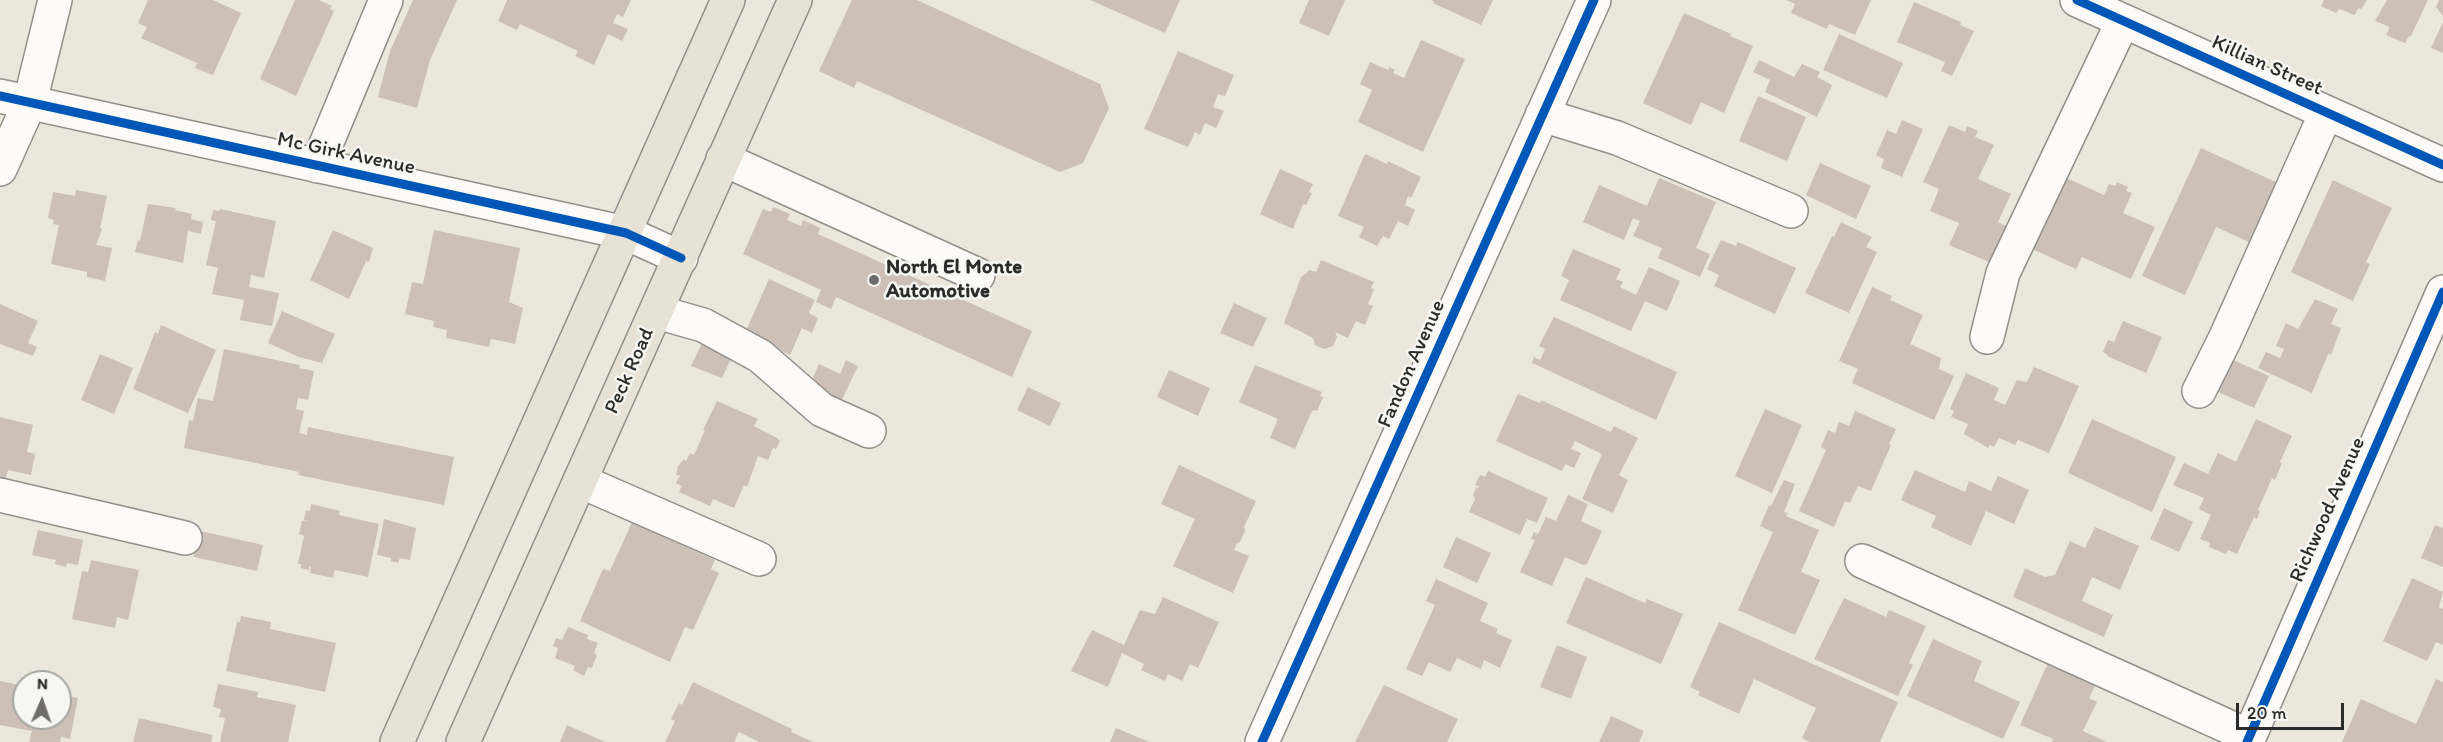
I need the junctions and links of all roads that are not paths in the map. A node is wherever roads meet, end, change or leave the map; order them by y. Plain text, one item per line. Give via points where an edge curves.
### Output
1 (55, 0) edge
2 (386, 0) edge
3 (728, 0) edge
4 (795, 0) edge
5 (1594, 0) edge
6 (2077, 0) edge
7 (2123, 21) junction
8 (15, 99) edge
9 (2326, 113) junction
10 (1542, 115) junction
11 (723, 159) junction
12 (2443, 165) edge
13 (317, 166) junction
14 (0, 169) edge
15 (1791, 211) dead end
16 (626, 233) junction
17 (681, 258) junction
18 (978, 274) dead end
19 (2443, 291) edge
20 (657, 312) junction
21 (1987, 337) dead end
22 (2199, 391) dead end
23 (869, 431) dead end
24 (580, 482) junction
25 (0, 495) edge
26 (185, 537) dead end
27 (759, 559) dead end
28 (1862, 561) dead end
29 (2248, 739) edge
30 (397, 742) edge
31 (464, 742) edge
32 (1262, 742) edge

1 - 8 street
2 - 13 street
3 - 16 main road
4 - 11 main road, Peck Road
5 - 10 street, Fandon Avenue
6 - 7 street, Killian Street
7 - 9 street, Killian Street
7 - 21 street via 2004,273
8 - 13 street, Mc Girk Avenue
8 - 14 street
9 - 12 street, Killian Street
9 - 22 street
10 - 15 street via 1617,138
10 - 32 street, Fandon Avenue
11 - 17 main road, Peck Road
11 - 18 street
13 - 16 street, Mc Girk Avenue
16 - 17 street, Mc Girk Avenue
16 - 30 main road
17 - 20 main road, Peck Road
19 - 29 street, Richwood Avenue
20 - 23 street via 703,325 760,356 822,410
20 - 24 main road, Peck Road
24 - 27 street
24 - 31 main road, Peck Road
25 - 26 street
28 - 29 street

